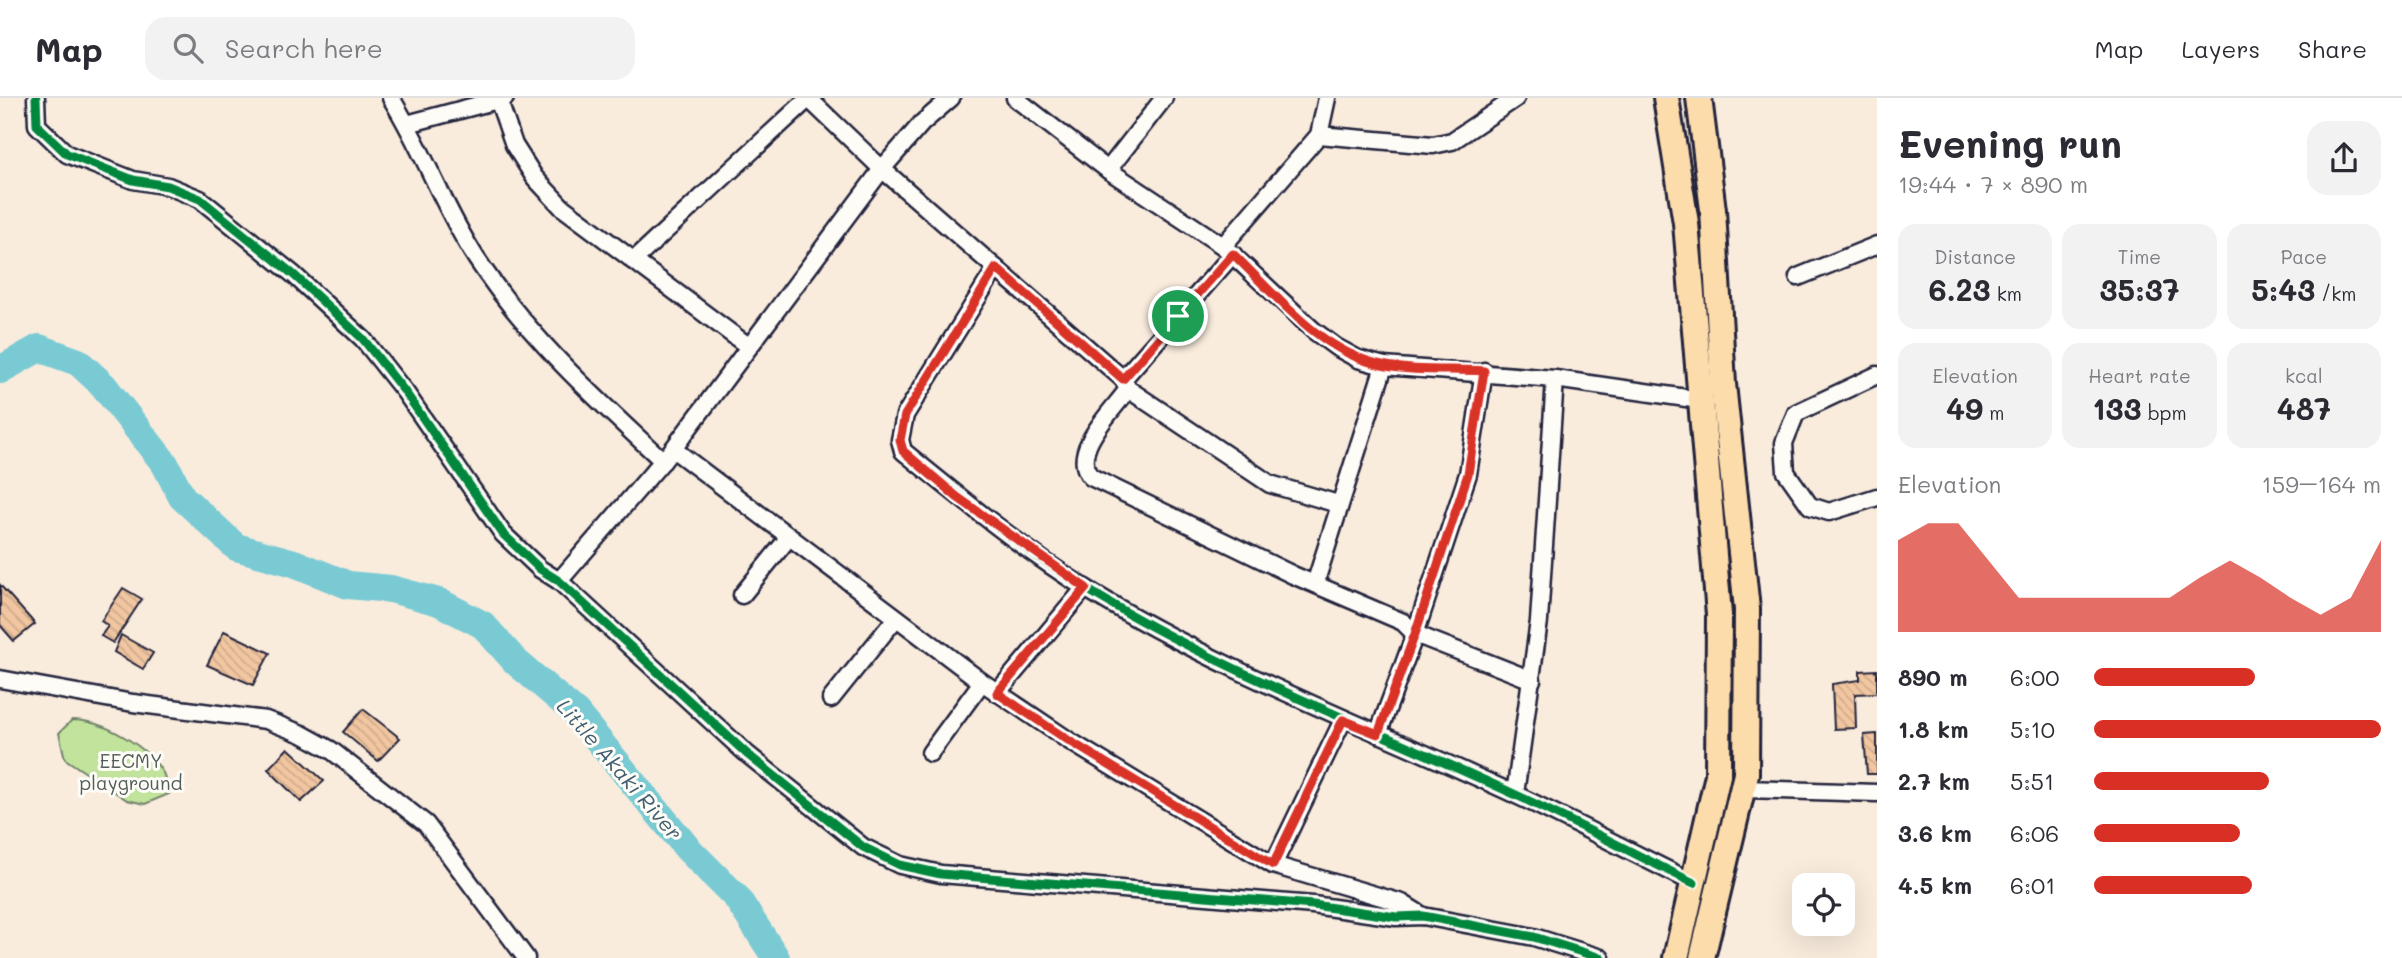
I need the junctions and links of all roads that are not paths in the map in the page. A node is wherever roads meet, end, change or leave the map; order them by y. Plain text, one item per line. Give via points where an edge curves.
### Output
1 (36, 98) edge
2 (391, 98) edge
3 (808, 98) edge
4 (951, 98) edge
5 (1015, 98) edge
6 (1164, 98) edge
7 (1327, 98) edge
8 (1516, 98) edge
9 (1666, 98) edge
10 (1699, 98) edge
11 (502, 99) edge
12 (407, 124) junction
13 (1319, 135) junction
14 (882, 169) junction
15 (1108, 170) junction
16 (1877, 245) edge
17 (1228, 250) junction
18 (633, 261) junction
19 (996, 268) junction
20 (1798, 277) dead end
21 (748, 346) junction
22 (1384, 366) junction
23 (1484, 371) junction
24 (1877, 375) edge
25 (1555, 379) junction
26 (1126, 384) junction
27 (1700, 400) junction
28 (668, 455) junction
29 (1877, 497) edge
30 (1339, 504) junction
31 (790, 537) junction
32 (559, 581) junction
33 (1315, 584) junction
34 (1086, 588) junction
35 (742, 595) dead end
36 (896, 618) junction
37 (1415, 634) junction
38 (0, 679) edge
39 (1532, 680) junction
40 (982, 682) junction
41 (997, 693) junction
42 (831, 699) dead end
43 (1343, 720) junction
44 (1378, 734) junction
45 (930, 753) dead end
46 (1718, 775) junction
47 (1744, 782) junction
48 (1877, 793) edge
49 (1515, 794) junction
50 (1273, 865) junction
51 (1694, 883) junction
52 (1423, 916) junction
53 (526, 958) edge
54 (1601, 958) edge
55 (1676, 958) edge
56 (1702, 958) edge

1 - 32 street via 37,125 67,154 200,199 363,339 503,534
2 - 12 street
3 - 14 street
3 - 18 street
4 - 14 street
5 - 15 street
6 - 15 street
7 - 13 street
8 - 13 street via 1452,141 1433,145
9 - 27 main road via 1686,223
10 - 47 main road via 1747,609
11 - 12 street
11 - 18 street via 514,145 535,178 562,207
12 - 28 street via 475,258 509,304 554,358
13 - 17 street
14 - 19 street
14 - 21 street
15 - 17 street
16 - 20 street
17 - 22 street via 1313,330 1358,359
17 - 26 street
18 - 21 street
19 - 26 street
19 - 34 street via 905,415 900,440 903,451 957,497
21 - 28 street
22 - 23 street
22 - 30 street
23 - 25 street
23 - 37 street via 1468,474
24 - 29 street via 1796,413 1784,443 1786,472 1810,506 1829,512
25 - 27 street
25 - 39 street
26 - 30 street via 1270,484
26 - 33 street via 1086,448 1082,460 1091,477
27 - 46 main road via 1719,615
28 - 31 street
28 - 32 street
30 - 33 street
31 - 35 street
31 - 36 street
32 - 52 street via 747,754 863,847 900,865 941,874 1052,885
33 - 37 street via 1403,622
34 - 41 street
34 - 43 street via 1212,659
36 - 40 street
36 - 42 street
37 - 39 street
37 - 44 street
38 - 53 street via 266,720 302,734 331,750 426,824
39 - 49 street
40 - 41 street
40 - 45 street
41 - 50 street
43 - 44 street
43 - 50 street
44 - 49 street
46 - 47 main road
46 - 51 main road
47 - 48 street
47 - 56 main road
49 - 51 street
50 - 52 street via 1402,903
51 - 55 main road
52 - 54 street via 1522,934

